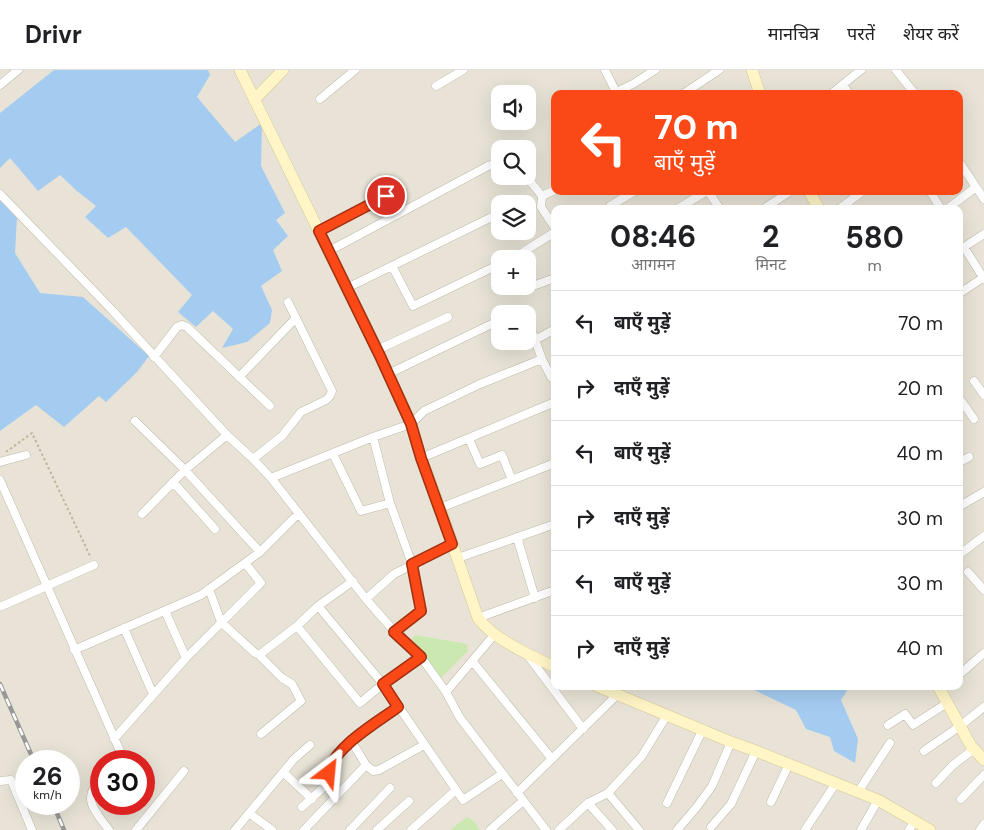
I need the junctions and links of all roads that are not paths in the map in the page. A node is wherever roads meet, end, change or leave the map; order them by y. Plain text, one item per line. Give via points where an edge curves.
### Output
1 (18, 70) edge
2 (240, 70) edge
3 (284, 70) edge
4 (355, 70) edge
5 (463, 70) edge
6 (605, 70) edge
7 (655, 70) edge
8 (719, 70) edge
9 (752, 70) edge
10 (861, 70) edge
11 (896, 70) edge
12 (0, 85) edge
13 (436, 86) dead end
14 (843, 86) junction
15 (613, 90) edge
16 (619, 90) edge
17 (689, 90) edge
18 (759, 90) edge
19 (837, 90) edge
20 (846, 90) edge
21 (910, 90) edge
22 (320, 98) dead end
23 (254, 100) junction
24 (491, 165) edge
25 (963, 168) edge
26 (533, 185) edge
27 (976, 187) junction
28 (551, 192) edge
29 (0, 194) edge
30 (629, 195) edge
31 (701, 195) edge
32 (786, 195) edge
33 (858, 195) edge
34 (386, 196) dead end
35 (542, 196) junction
36 (984, 200) edge
37 (614, 205) edge
38 (684, 205) edge
39 (769, 205) edge
40 (844, 205) edge
41 (952, 205) edge
42 (491, 217) edge
43 (551, 222) edge
44 (319, 231) junction
45 (984, 234) edge
46 (551, 235) edge
47 (963, 243) edge
48 (963, 245) edge
49 (526, 250) edge
50 (329, 251) junction
51 (392, 266) junction
52 (491, 268) edge
53 (984, 278) edge
54 (551, 279) edge
55 (536, 285) edge
56 (347, 288) junction
57 (963, 291) edge
58 (288, 302) dead end
59 (448, 317) dead end
60 (296, 318) junction
61 (491, 324) edge
62 (551, 331) edge
63 (536, 339) edge
64 (536, 343) edge
65 (377, 350) junction
66 (154, 357) junction
67 (542, 359) junction
68 (551, 373) edge
69 (388, 374) junction
70 (239, 377) junction
71 (974, 381) dead end
72 (984, 395) edge
73 (963, 403) edge
74 (551, 404) edge
75 (270, 406) dead end
76 (974, 419) dead end
77 (135, 421) dead end
78 (411, 424) junction
79 (227, 435) junction
80 (373, 437) junction
81 (469, 439) junction
82 (333, 454) junction
83 (26, 455) dead end
84 (969, 457) dead end
85 (421, 458) junction
86 (253, 459) junction
87 (963, 460) edge
88 (0, 462) edge
89 (551, 465) edge
90 (185, 470) junction
91 (271, 478) junction
92 (0, 480) edge
93 (512, 480) junction
94 (173, 482) junction
95 (984, 493) edge
96 (390, 503) junction
97 (963, 504) edge
98 (440, 508) junction
99 (299, 513) junction
100 (142, 514) dead end
101 (551, 525) edge
102 (215, 530) dead end
103 (518, 537) junction
104 (981, 538) edge
105 (452, 544) junction
106 (984, 547) edge
107 (260, 552) junction
108 (963, 552) edge
109 (458, 558) junction
110 (245, 564) junction
111 (412, 564) junction
112 (94, 565) road end
113 (968, 572) dead end
114 (353, 580) junction
115 (46, 586) junction
116 (209, 589) junction
117 (984, 590) edge
118 (551, 592) edge
119 (535, 598) junction
120 (366, 599) junction
121 (2, 606) dead end
122 (318, 606) junction
123 (165, 611) junction
124 (478, 618) junction
125 (222, 622) junction
126 (297, 626) junction
127 (124, 628) junction
128 (394, 632) junction
129 (494, 634) junction
130 (74, 650) junction
131 (984, 653) edge
132 (259, 655) junction
133 (528, 655) junction
134 (421, 657) junction
135 (186, 658) junction
136 (472, 662) junction
137 (551, 665) edge
138 (963, 671) edge
139 (383, 684) junction
140 (551, 686) edge
141 (554, 690) edge
142 (606, 690) edge
143 (942, 690) edge
144 (446, 692) junction
145 (153, 694) junction
146 (617, 695) junction
147 (947, 703) junction
148 (398, 707) junction
149 (984, 707) edge
150 (667, 715) junction
151 (888, 725) dead end
152 (960, 726) junction
153 (583, 729) junction
154 (703, 729) junction
155 (261, 734) dead end
156 (114, 739) junction
157 (352, 742) junction
158 (731, 742) junction
159 (890, 743) dead end
160 (310, 745) dead end
161 (424, 745) junction
162 (974, 749) junction
163 (118, 750) edge
164 (756, 751) junction
165 (924, 751) dead end
166 (552, 759) junction
167 (984, 760) edge
168 (789, 764) junction
169 (366, 765) junction
170 (184, 771) dead end
171 (283, 772) junction
172 (502, 774) junction
173 (984, 775) edge
174 (0, 781) edge
175 (836, 783) junction
176 (936, 783) dead end
177 (390, 788) dead end
178 (456, 790) junction
179 (858, 792) junction
180 (516, 793) junction
181 (608, 793) junction
182 (312, 799) junction
183 (961, 799) dead end
184 (878, 800) junction
185 (408, 801) dead end
186 (523, 802) junction
187 (667, 802) dead end
188 (771, 802) dead end
189 (588, 803) junction
190 (302, 807) dead end
191 (250, 813) junction
192 (99, 815) edge
193 (984, 824) edge
194 (912, 826) edge
195 (711, 827) dead end
196 (32, 830) edge
197 (109, 830) edge
198 (136, 830) edge
199 (235, 830) edge
200 (271, 830) edge
201 (304, 830) edge
202 (350, 830) edge
203 (377, 830) edge
204 (411, 830) edge
205 (490, 830) edge
206 (546, 830) edge
207 (559, 830) edge
208 (612, 830) edge
209 (639, 830) edge
210 (677, 830) edge
211 (805, 830) edge
212 (861, 830) edge
213 (930, 830) edge
214 (980, 830) edge

1 - 12 street
2 - 23 street
3 - 23 street
4 - 22 street
5 - 13 street
6 - 15 street
7 - 16 street
8 - 17 street
9 - 18 street
10 - 14 street
11 - 21 street
14 - 19 street
14 - 20 street
23 - 44 street
24 - 50 street
25 - 27 street
26 - 35 street
27 - 36 street
27 - 41 street
28 - 35 street
29 - 66 street
30 - 37 street
31 - 38 street
32 - 39 street
33 - 40 street
34 - 44 street
35 - 43 street via 541,207
42 - 51 street
44 - 50 street
45 - 47 street
46 - 49 street
48 - 53 street
50 - 56 street
51 - 52 street via 414,306
51 - 56 street
53 - 57 street
54 - 55 street
56 - 65 street
58 - 60 street
59 - 65 street
60 - 70 street
60 - 86 street via 332,391 326,400 300,412 282,436
61 - 69 street
62 - 63 street
64 - 67 street
65 - 69 street
66 - 70 street via 171,333 182,325
66 - 79 street
67 - 68 street
67 - 78 street via 424,410
69 - 78 street
70 - 75 street
71 - 72 street
73 - 76 street
74 - 81 street
77 - 90 street
78 - 80 street
78 - 85 street
79 - 86 street
79 - 90 street
80 - 82 street
80 - 96 street
81 - 85 street
81 - 93 street via 480,464 502,455
82 - 91 street
82 - 96 street via 361,511
83 - 88 street
84 - 87 street
85 - 98 street
86 - 91 street
89 - 93 street
90 - 94 street
90 - 107 street
91 - 99 street
92 - 115 street
93 - 98 street
94 - 100 street
94 - 102 street
95 - 97 street
96 - 111 street
98 - 105 street
99 - 107 street
99 - 114 street
101 - 103 street
103 - 109 street
103 - 119 street
104 - 106 street
104 - 108 street
105 - 109 street
105 - 111 street
107 - 110 street
109 - 124 street
110 - 116 street
110 - 125 street via 261,583
111 - 120 street via 394,574
111 - 128 street via 421,611
112 - 115 street
113 - 117 street
114 - 120 street
114 - 122 street
115 - 121 street
115 - 130 street
116 - 123 street
116 - 125 street
118 - 119 street
119 - 124 street
120 - 128 street
122 - 126 street
122 - 139 street
123 - 127 street
123 - 135 street
124 - 129 street
125 - 132 street
125 - 135 street
126 - 132 street
126 - 139 street via 360,703
127 - 130 street
127 - 145 street
128 - 134 street
129 - 133 street
129 - 136 street
130 - 156 street
131 - 138 street
132 - 155 street via 292,684 301,700
133 - 137 street
133 - 140 street
134 - 139 street
134 - 144 street
135 - 145 street
136 - 144 street
136 - 166 street
139 - 148 street
141 - 153 street
142 - 146 street
143 - 147 street
144 - 172 street via 460,718
145 - 156 street
146 - 150 street
146 - 153 street
147 - 151 street via 913,725 905,714
147 - 152 street
148 - 157 street
148 - 161 street
149 - 152 street
150 - 154 street
150 - 181 street via 642,756
152 - 162 street
152 - 165 street
153 - 166 street
154 - 158 street
154 - 187 street
156 - 163 street
157 - 169 street
157 - 182 street via 332,762 329,779
158 - 164 street
158 - 210 street via 712,786
159 - 179 street
160 - 171 street
161 - 169 street via 379,770 373,771
161 - 178 street
162 - 167 street
162 - 176 street via 953,764
164 - 168 street
164 - 195 street via 731,804
166 - 180 street
168 - 175 street
168 - 188 street
169 - 201 street
170 - 198 street
171 - 182 street
171 - 191 street
172 - 178 street via 463,800
172 - 180 street
173 - 183 street
174 - 196 street via 11,780
175 - 179 street
175 - 211 street
177 - 202 street
178 - 204 street
179 - 184 street
180 - 186 street
181 - 189 street
181 - 209 street
182 - 190 street
184 - 194 street
184 - 212 street
185 - 203 street
186 - 205 street
186 - 206 street
189 - 207 street
189 - 208 street
191 - 199 street
191 - 200 street
192 - 197 street
193 - 214 street
194 - 213 street

